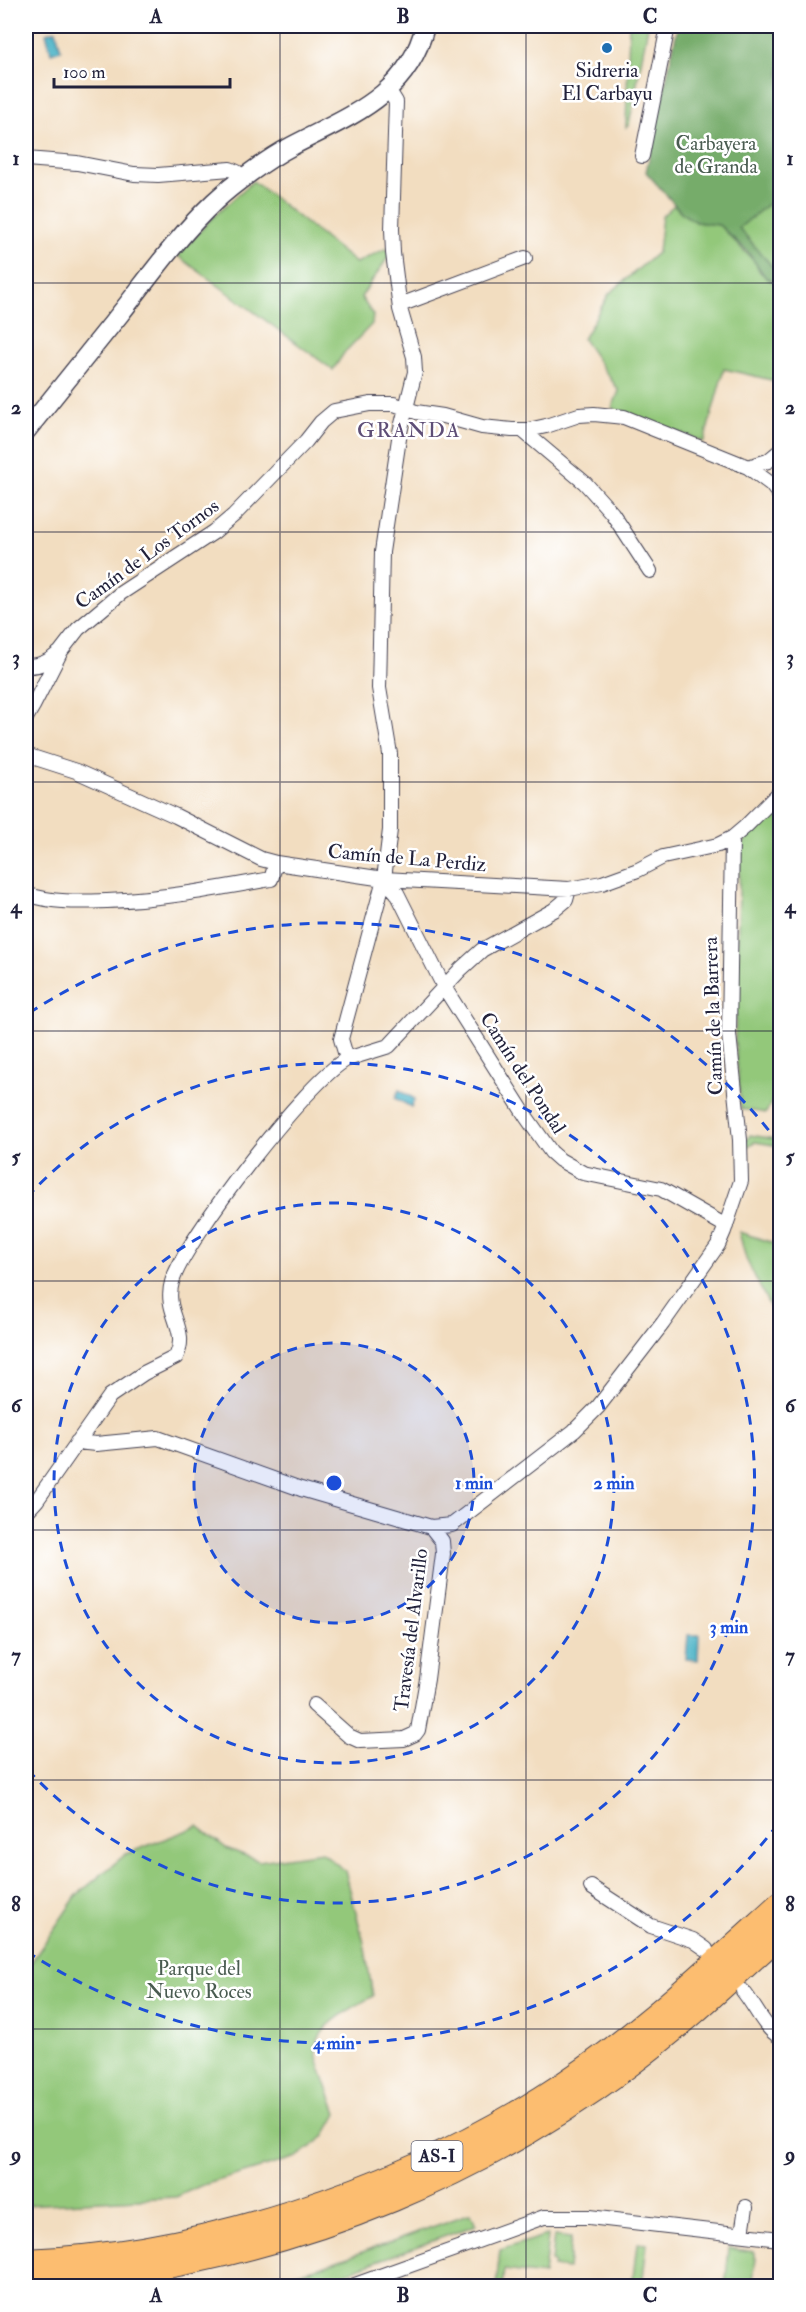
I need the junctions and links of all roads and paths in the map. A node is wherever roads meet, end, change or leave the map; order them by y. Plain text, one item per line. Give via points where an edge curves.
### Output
1 (425, 26) edge
2 (668, 26) edge
3 (388, 89) junction
4 (642, 156) dead end
5 (26, 159) edge
6 (244, 179) junction
7 (525, 258) dead end
8 (400, 305) junction
9 (406, 408) junction
10 (26, 428) edge
11 (522, 430) junction
12 (780, 451) edge
13 (748, 468) junction
14 (780, 496) edge
15 (650, 571) dead end
16 (61, 651) junction
17 (26, 666) edge
18 (26, 718) edge
19 (26, 755) edge
20 (780, 792) edge
21 (732, 838) junction
22 (276, 863) junction
23 (384, 879) junction
24 (569, 889) junction
25 (26, 894) edge
26 (444, 987) junction
27 (347, 1059) junction
28 (726, 1226) junction
29 (77, 1442) junction
30 (26, 1512) edge
31 (431, 1527) junction
32 (314, 1706) dead end
33 (591, 1887) dead end
34 (780, 1905) edge
35 (780, 1933) edge
36 (706, 1949) dead end
37 (743, 1991) dead end
38 (780, 2037) edge
39 (746, 2207) dead end
40 (742, 2234) junction
41 (780, 2239) edge
42 (26, 2262) edge
43 (26, 2283) edge
44 (352, 2286) edge

1 - 3 street via 416,54
2 - 4 street
3 - 6 street via 362,111 290,147
3 - 8 street via 396,102 392,229
5 - 6 street via 77,163 134,174 230,168
6 - 10 street via 214,202 169,251
7 - 8 street
8 - 9 street via 415,372
9 - 11 street, Camín de Los Tornos via 482,427
9 - 16 street, Camín de Los Tornos via 370,404 334,411 234,515 121,593 78,629
9 - 23 street via 382,552 379,688 390,754 391,802
11 - 13 street, Camín de Los Tornos via 579,415 624,417
11 - 15 street via 585,483 612,513
12 - 13 street via 768,461
13 - 14 street, Camín de Los Tornos via 771,484
16 - 17 street, Camín de Los Tornos via 50,661
16 - 18 street, Camín de Los Tornos
19 - 22 street, Camín de La Perdiz via 76,771
20 - 21 street, Camín de La Perdiz
21 - 24 street, Camín de La Perdiz via 718,845 663,857 602,883
21 - 28 street, Camín de la Barrera via 729,1034 741,1181
22 - 23 street, Camín de La Perdiz
22 - 25 street via 271,879 170,897 76,902
23 - 24 street, Camín de La Perdiz
23 - 26 street, Camín del Pondal via 397,893
23 - 27 street via 342,1031
24 - 26 street via 566,900 554,910 482,951
26 - 27 street via 389,1046
26 - 28 street, Camín del Pondal via 527,1118 560,1160 583,1173 661,1189
27 - 29 street via 337,1064 293,1110 233,1185 181,1263 171,1288 172,1310 182,1340 176,1357 110,1396
28 - 31 street, Camín de la Barrera via 663,1323 598,1407 574,1431 452,1525
29 - 30 street
29 - 31 street via 158,1438 301,1489
31 - 32 street, Travesía del Alvarillo via 442,1541 443,1554 418,1730 404,1739 360,1741
33 - 36 street via 651,1926 693,1940
34 - 42 highway, AS-I via 680,1996 613,2049 543,2099 449,2151 361,2189 265,2221 171,2245 96,2257
35 - 43 highway, AS-I via 627,2066 551,2118 458,2170 364,2211 270,2243 189,2262
37 - 38 street via 765,2025
39 - 40 street
40 - 41 street
40 - 44 street via 589,2217 544,2217

